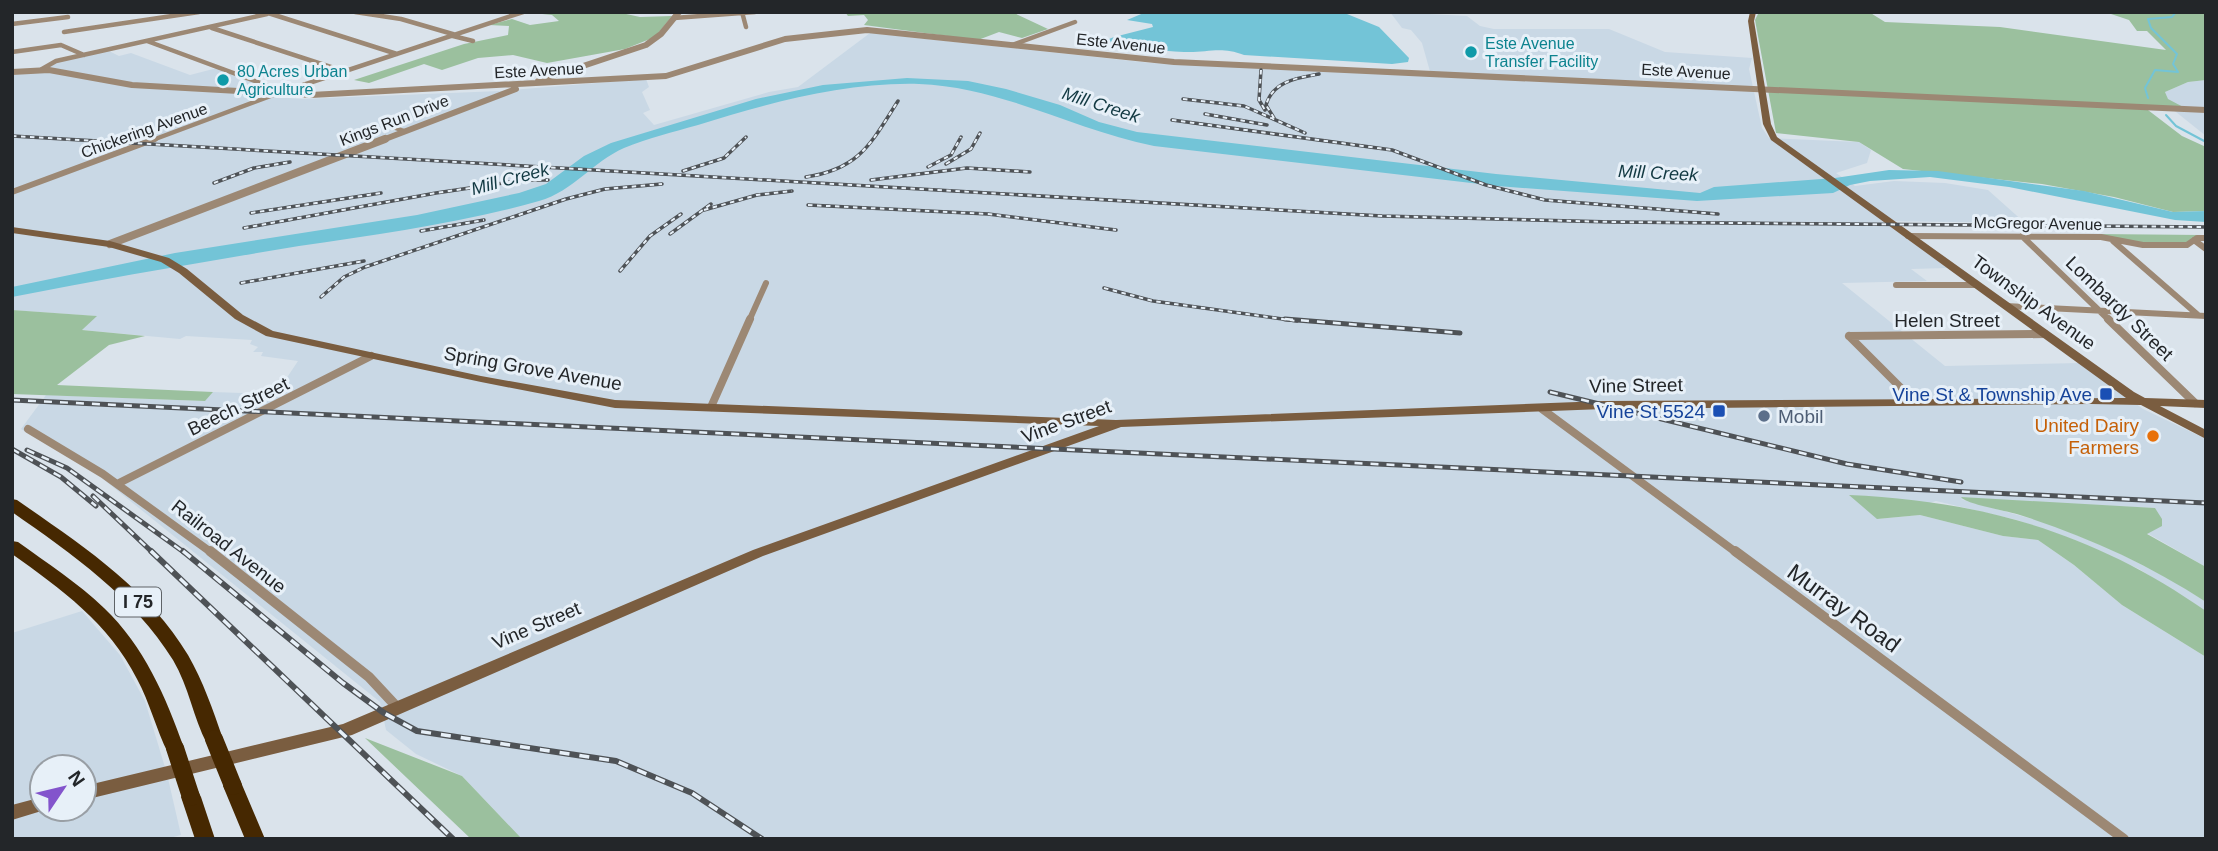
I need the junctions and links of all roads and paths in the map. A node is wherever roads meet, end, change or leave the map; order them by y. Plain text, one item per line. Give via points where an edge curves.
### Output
1 (199, 12) edge
2 (355, 12) edge
3 (523, 12) edge
4 (755, 12) edge
5 (1753, 12) edge
6 (266, 13) edge
7 (743, 13) edge
8 (68, 14) edge
9 (168, 14) edge
10 (676, 15) edge
11 (1075, 22) dead end
12 (12, 24) edge
13 (209, 27) junction
14 (746, 27) dead end
15 (64, 32) junction
16 (455, 35) junction
17 (147, 41) junction
18 (473, 41) dead end
19 (61, 45) junction
20 (1012, 45) junction
21 (12, 52) edge
22 (397, 54) junction
23 (84, 55) junction
24 (42, 69) junction
25 (574, 69) junction
26 (344, 71) junction
27 (12, 72) edge
28 (579, 82) junction
29 (526, 85) junction
30 (271, 87) dead end
31 (1763, 89) junction
32 (276, 94) junction
33 (2206, 110) edge
34 (387, 125) dead end
35 (404, 131) junction
36 (12, 192) edge
37 (12, 230) edge
38 (1908, 236) junction
39 (2022, 236) junction
40 (2206, 238) edge
41 (2111, 239) junction
42 (2194, 240) junction
43 (110, 244) junction
44 (2206, 249) edge
45 (766, 283) dead end
46 (1896, 285) dead end
47 (1976, 285) junction
48 (2006, 306) junction
49 (2099, 310) junction
50 (2204, 318) edge
51 (2045, 334) junction
52 (371, 356) junction
53 (1914, 401) junction
54 (2139, 401) junction
55 (2200, 404) edge
56 (711, 407) junction
57 (1542, 409) junction
58 (1119, 423) junction
59 (28, 429) dead end
60 (2206, 435) edge
61 (119, 483) junction
62 (12, 504) edge
63 (12, 545) edge
64 (396, 706) junction
65 (98, 790) edge
66 (205, 839) edge
67 (255, 839) edge
68 (2124, 839) edge

1 - 9 street
2 - 16 street
3 - 16 street, Chickering Avenue
4 - 7 street
5 - 31 main road, Township Avenue
6 - 13 street
6 - 22 street
7 - 10 street
7 - 14 street
8 - 12 street
8 - 15 street
9 - 15 street
10 - 25 street, Kings Run Drive via 646,45
11 - 20 street
13 - 17 street
13 - 26 street
15 - 19 street
16 - 18 street
16 - 22 street, Chickering Avenue
17 - 23 street
17 - 30 street
19 - 21 street
19 - 23 street
20 - 28 street, Este Avenue via 873,30 839,31 760,46 678,74
20 - 31 street, Este Avenue via 1174,62
22 - 26 street, Chickering Avenue
23 - 24 street
24 - 27 street, Este Avenue
24 - 32 street, Este Avenue via 116,83
25 - 28 street
25 - 29 street, Kings Run Drive
26 - 32 street, Chickering Avenue
28 - 29 street, Este Avenue
29 - 32 street, Este Avenue
29 - 35 street, Kings Run Drive
31 - 33 street, Este Avenue
31 - 38 main road, Township Avenue via 1771,134
32 - 36 street, Chickering Avenue
34 - 35 street
35 - 43 street, Kings Run Drive
37 - 43 main road, Spring Grove Avenue
38 - 39 street, McGregor Avenue
38 - 47 main road, Township Avenue
39 - 41 street, McGregor Avenue
39 - 49 street, Lombardy Street
40 - 42 street, McGregor Avenue
41 - 42 street, McGregor Avenue via 2143,245
41 - 50 street
42 - 44 street
43 - 52 main road, Spring Grove Avenue via 148,254 183,271 216,301 261,330
45 - 56 street
46 - 47 street
47 - 48 main road, Township Avenue
48 - 49 street
48 - 51 main road, Township Avenue
49 - 50 street
49 - 55 street, Lombardy Street
51 - 53 street, Helen Street via 1849,336
51 - 54 main road, Township Avenue
52 - 56 main road, Spring Grove Avenue via 606,403
52 - 61 street, Beech Street
53 - 54 main road, Vine Street
53 - 57 main road, Vine Street
54 - 55 main road, Vine Street
54 - 60 main road, Township Avenue
56 - 58 main road, Spring Grove Avenue
57 - 58 main road, Vine Street
57 - 68 street, Murray Road
58 - 64 main road, Vine Street via 758,553
59 - 61 street, Railroad Avenue
61 - 64 street, Railroad Avenue via 254,586
62 - 67 highway, I 75, bridge via 109,575 142,606 196,688
63 - 66 highway, I 75, bridge via 76,593 118,634 145,674 176,748
64 - 65 main road, Vine Street via 346,730

